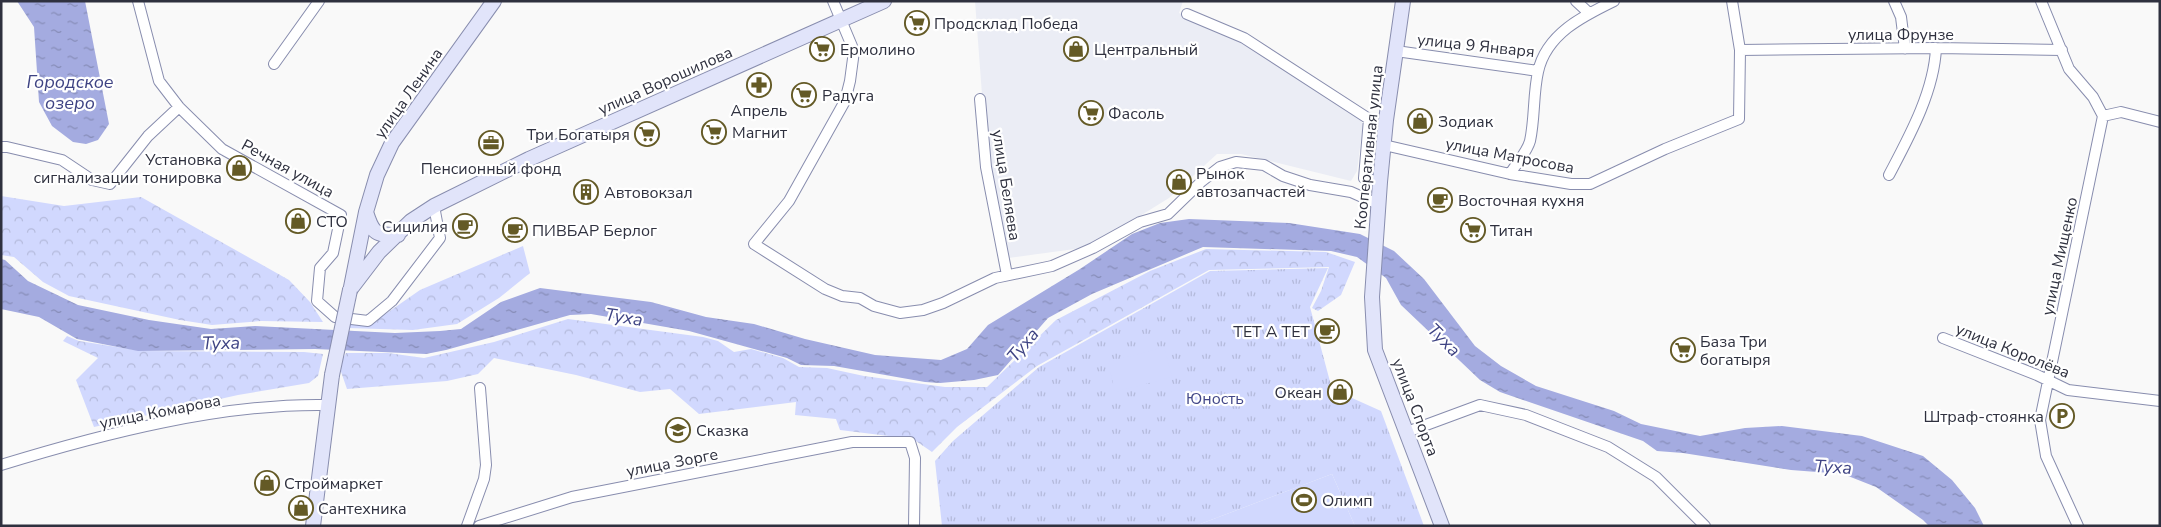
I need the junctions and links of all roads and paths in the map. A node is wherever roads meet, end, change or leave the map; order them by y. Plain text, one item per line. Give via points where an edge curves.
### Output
1 (138, 1) edge
2 (319, 1) edge
3 (494, 1) edge
4 (833, 1) edge
5 (884, 1) edge
6 (1403, 1) edge
7 (1576, 1) edge
8 (1614, 1) edge
9 (1732, 1) edge
10 (1894, 1) edge
11 (2041, 1) edge
12 (1589, 13) junction
13 (1187, 14) dead end
14 (842, 19) junction
15 (1936, 48) junction
16 (1905, 49) junction
17 (1740, 50) junction
18 (2062, 50) junction
19 (1396, 51) junction
20 (274, 64) dead end
21 (1538, 71) junction
22 (980, 99) dead end
23 (179, 107) junction
24 (2103, 116) junction
25 (2160, 122) edge
26 (1384, 145) junction
27 (1, 147) edge
28 (1510, 174) junction
29 (1889, 175) dead end
30 (1380, 182) junction
31 (1378, 204) junction
32 (434, 206) junction
33 (366, 212) junction
34 (398, 235) junction
35 (1007, 275) junction
36 (350, 290) junction
37 (1372, 297) joint
38 (1943, 338) dead end
39 (2048, 380) junction
40 (480, 388) dead end
41 (2160, 401) edge
42 (327, 404) junction
43 (1407, 432) junction
44 (1, 465) edge
45 (313, 526) edge
46 (466, 526) edge
47 (479, 526) edge
48 (914, 526) edge
49 (1442, 526) edge
50 (1705, 526) edge
51 (2078, 526) edge

1 - 23 street, Речная улица via 159,81
2 - 20 street
3 - 33 main road, улица Ленина via 392,143 377,175
4 - 14 street
5 - 14 main road, улица Ворошилова
6 - 19 main road, Кооперативная улица
7 - 12 street
8 - 12 street, улица 9 Января
9 - 17 street
10 - 16 street via 1901,17
11 - 18 street
12 - 21 street, улица 9 Января via 1569,26 1546,49
13 - 30 street via 1244,38 1370,119 1364,178
14 - 32 main road, улица Ворошилова via 529,159
14 - 35 street via 854,51 845,101 789,201 754,244 825,289 900,313 943,303
15 - 16 street, улица Фрунзе
15 - 18 street, улица Фрунзе
15 - 29 street via 1935,62 1916,122
16 - 17 street, улица Фрунзе
17 - 28 street, улица Матросова via 1739,119 1590,184
18 - 24 street via 2069,69 2093,96
19 - 21 street, улица 9 Января
19 - 26 main road, Кооперативная улица
21 - 28 street via 1530,142
22 - 35 street, улица Беляева via 986,167
23 - 27 street via 148,136 110,184 92,180 62,160
23 - 32 street, Речная улица via 222,149 341,215 333,253 320,268 318,301 335,317 368,321 392,301 440,238
24 - 25 street via 2121,112
24 - 39 street, улица Мищенко
26 - 28 street, улица Матросова
26 - 30 main road, Кооперативная улица
30 - 31 main road, Кооперативная улица
31 - 35 street via 1351,192 1310,185 1283,176 1264,165 1236,162 1220,167 1168,214 1140,222 1052,266
31 - 37 main road, Кооперативная улица
32 - 34 main road, улица Ворошилова
33 - 34 main road via 371,229 376,233
33 - 36 main road, улица Ленина
34 - 36 main road, улица Ворошилова via 379,252
36 - 42 main road, улица Ленина, bridge
37 - 43 main road, улица Спорта via 1376,350
38 - 39 street, улица Королёва
39 - 41 street, улица Королёва via 2068,390
39 - 51 street, улица Мищенко via 2040,420 2046,456
40 - 46 street via 486,464 484,479
42 - 44 street, улица Комарова via 295,404 198,416 62,447
42 - 45 main road, улица Ленина
43 - 49 main road, улица Спорта
43 - 50 street via 1480,405 1526,415 1608,447 1656,477
47 - 48 street, улица Зорге via 572,497 852,442 910,442 915,458

